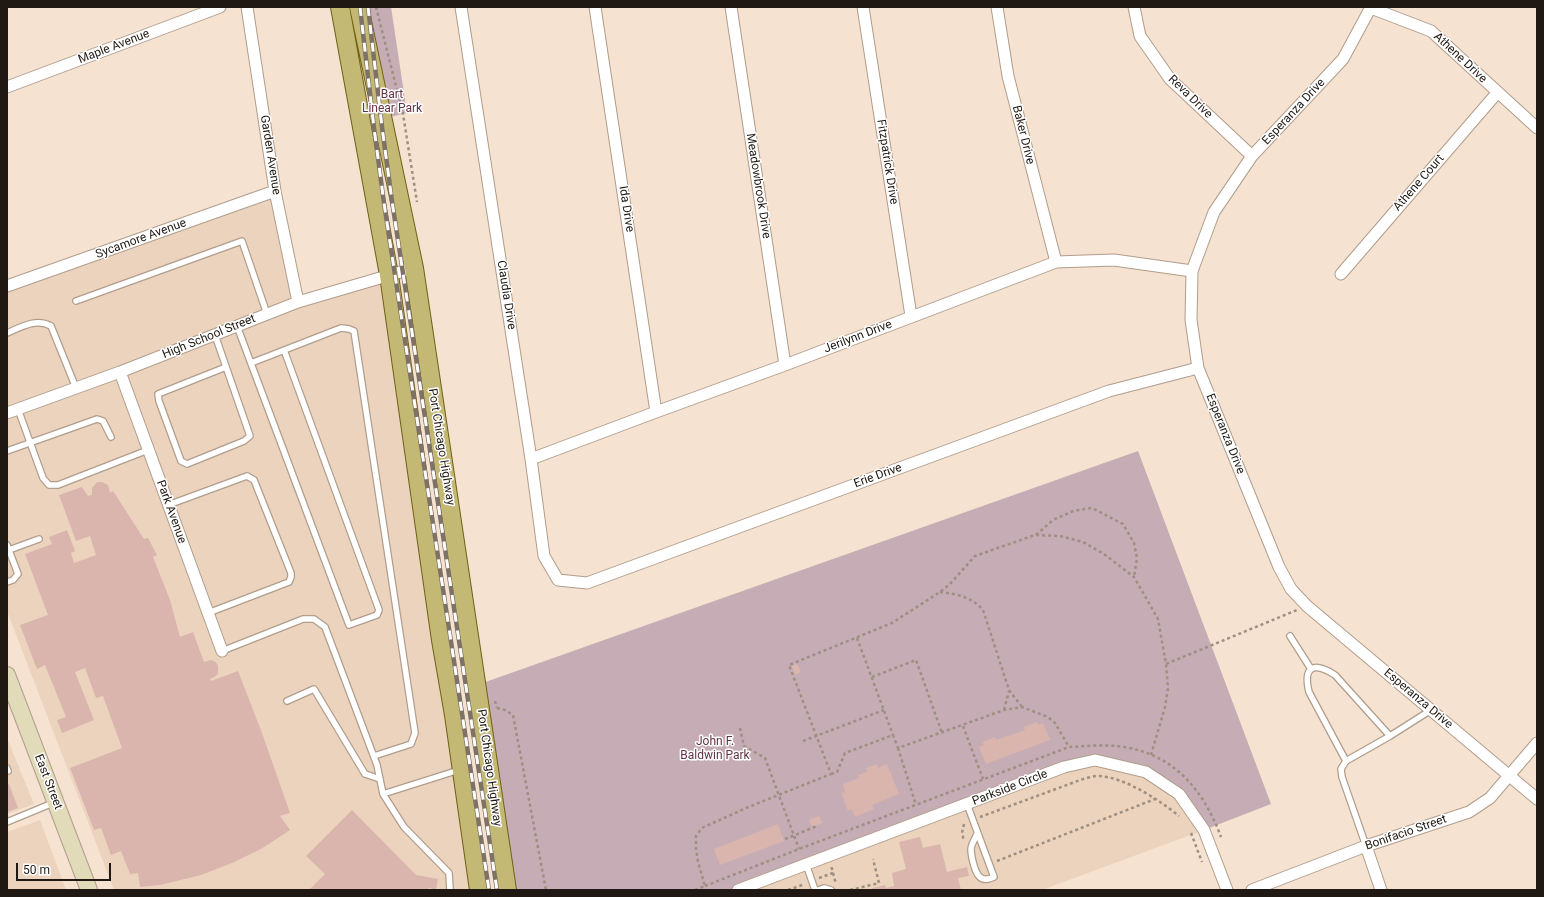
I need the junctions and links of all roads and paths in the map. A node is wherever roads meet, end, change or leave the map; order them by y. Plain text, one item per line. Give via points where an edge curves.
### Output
1 (220, 7) edge
2 (247, 7) edge
3 (340, 7) edge
4 (359, 7) edge
5 (461, 7) edge
6 (595, 7) edge
7 (731, 7) edge
8 (863, 7) edge
9 (997, 7) edge
10 (1134, 7) edge
11 (1371, 7) edge
12 (7, 87) edge
13 (1497, 93) junction
14 (1537, 128) edge
15 (1252, 156) junction
16 (275, 191) junction
17 (1056, 262) junction
18 (414, 268) junction
19 (1192, 271) junction
20 (1341, 274) dead end
21 (389, 275) junction
22 (7, 286) edge
23 (76, 301) dead end
24 (298, 302) junction
25 (267, 314) junction
26 (912, 316) junction
27 (237, 326) junction
28 (7, 333) edge
29 (215, 335) junction
30 (284, 350) junction
31 (251, 363) junction
32 (785, 365) junction
33 (226, 367) junction
34 (1198, 368) junction
35 (120, 372) junction
36 (76, 388) junction
37 (12, 411) edge
38 (656, 412) junction
39 (111, 437) dead end
40 (30, 443) junction
41 (148, 450) junction
42 (7, 451) edge
43 (531, 459) junction
44 (168, 505) junction
45 (1036, 535) junction
46 (39, 539) dead end
47 (8, 547) edge
48 (1134, 577) junction
49 (558, 580) joint
50 (7, 582) edge
51 (940, 592) junction
52 (1307, 606) junction
53 (208, 613) junction
54 (1290, 636) dead end
55 (857, 638) junction
56 (222, 651) joint
57 (1166, 664) junction
58 (1311, 669) junction
59 (7, 675) edge
60 (872, 677) junction
61 (1009, 690) junction
62 (287, 701) dead end
63 (1022, 707) junction
64 (480, 709) junction
65 (884, 710) junction
66 (1004, 710) junction
67 (1431, 710) junction
68 (963, 726) junction
69 (740, 728) dead end
70 (942, 733) junction
71 (893, 735) junction
72 (816, 736) junction
73 (1390, 736) junction
74 (803, 741) dead end
75 (1537, 743) edge
76 (1069, 747) junction
77 (898, 748) junction
78 (374, 756) junction
79 (1346, 761) junction
80 (488, 768) junction
81 (460, 769) junction
82 (831, 774) junction
83 (1510, 776) junction
84 (380, 780) junction
85 (983, 780) junction
86 (383, 794) junction
87 (780, 796) junction
88 (1155, 799) junction
89 (1537, 799) edge
90 (56, 802) junction
91 (967, 804) junction
92 (916, 805) junction
93 (962, 817) dead end
94 (1182, 818) dead end
95 (972, 820) junction
96 (7, 822) edge
97 (818, 826) dead end
98 (1189, 828) dead end
99 (977, 834) junction
100 (794, 836) junction
101 (785, 839) dead end
102 (1366, 846) junction
103 (799, 849) junction
104 (873, 859) dead end
105 (830, 862) dead end
106 (1202, 862) dead end
107 (806, 864) junction
108 (989, 865) junction
109 (812, 881) junction
110 (705, 886) junction
111 (793, 888) junction
112 (89, 890) edge
113 (450, 890) edge
114 (479, 890) edge
115 (507, 890) edge
116 (546, 890) edge
117 (695, 890) edge
118 (738, 890) edge
119 (788, 890) edge
120 (798, 890) edge
121 (816, 890) edge
122 (831, 890) edge
123 (850, 890) edge
124 (1227, 890) edge
125 (1252, 890) edge
126 (1382, 890) edge

1 - 12 street, Maple Avenue
2 - 16 street, Garden Avenue
3 - 21 main road
4 - 18 main road, Port Chicago Highway
5 - 43 street, Claudia Drive
6 - 38 street, Ida Drive
7 - 32 street, Meadowbrook Drive
8 - 26 street, Fitzpatrick Drive
9 - 17 street, Baker Drive via 1008,76
10 - 15 street, Reva Drive via 1140,36 1170,79
11 - 13 street, Athene Drive via 1431,31
11 - 15 street, Esperanza Drive via 1343,59
13 - 14 street, Athene Drive
13 - 20 street, Athene Court
15 - 19 street, Esperanza Drive via 1214,212
16 - 22 street, Sycamore Avenue
16 - 24 street, Garden Avenue
17 - 19 street, Jerilynn Drive via 1114,260
17 - 26 street, Jerilynn Drive
18 - 21 street, High School Street
18 - 64 main road, Port Chicago Highway
19 - 34 street, Esperanza Drive via 1191,320
21 - 24 street, High School Street
21 - 81 main road
23 - 25 lane via 242,241
24 - 25 street, High School Street
25 - 27 street, High School Street
26 - 32 street, Jerilynn Drive
27 - 29 street, High School Street
27 - 31 lane
28 - 36 lane via 30,323 44,322 51,326
29 - 33 lane
29 - 35 street, High School Street
30 - 31 lane
30 - 31 lane via 380,610 377,615 349,625
30 - 78 lane via 341,328 350,328 354,331 415,733 411,744
32 - 38 street, Jerilynn Drive
33 - 33 lane via 250,436 244,441 187,464 181,461 158,394
34 - 49 street, Erie Drive via 1109,391 587,582
34 - 52 street, Esperanza Drive via 1279,567 1291,589
35 - 36 street, High School Street
35 - 41 street, Park Avenue
36 - 37 street, High School Street
37 - 40 lane
38 - 43 street, Jerilynn Drive
39 - 40 lane via 103,421 97,419
40 - 41 lane via 43,478 49,485 58,485
40 - 42 lane
41 - 44 street, Park Avenue
43 - 49 street, Claudia Drive via 544,556
44 - 53 street, Park Avenue
44 - 53 lane via 247,476 254,480 291,573 289,582
45 - 48 path via 1060,536 1084,542
45 - 48 path via 1053,520 1072,510 1092,508 1122,524 1134,543 1137,558
45 - 51 path via 975,556
46 - 47 lane
47 - 50 lane via 18,574
48 - 57 path via 1158,619
51 - 55 path via 892,623
51 - 61 path via 956,594 976,602 983,610
52 - 57 path
52 - 67 street, Esperanza Drive
53 - 56 street, Park Avenue
54 - 58 lane
55 - 60 path
55 - 72 path via 788,665
56 - 78 lane via 303,619 314,619 325,627
57 - 76 path via 1168,688 1165,707 1151,755 1108,745
58 - 73 lane via 1318,667 1335,675
58 - 79 lane via 1306,680 1309,692
59 - 90 street, East Street via 15,703
60 - 65 path
60 - 70 path via 916,660
61 - 63 path
61 - 66 path
62 - 84 lane via 314,689 365,774
63 - 66 path
63 - 76 path via 1048,717 1055,723
64 - 80 main road, Port Chicago Highway
64 - 116 path via 497,708 513,715
65 - 71 path
65 - 72 path
66 - 68 path
67 - 73 lane
67 - 83 street, Esperanza Drive
68 - 70 path
68 - 85 path
69 - 87 path via 744,746 765,758
70 - 77 path
71 - 77 path
71 - 82 path via 845,753 837,772
72 - 74 path
72 - 82 path
73 - 79 lane
75 - 83 street, Bonifacio Street
76 - 85 path
77 - 92 path
78 - 84 lane
79 - 102 lane via 1341,769 1342,777
80 - 81 main road
80 - 115 main road, Port Chicago Highway
81 - 86 lane
81 - 114 main road
82 - 87 path
83 - 89 street, Esperanza Drive
83 - 102 street, Bonifacio Street via 1490,798 1469,812
84 - 86 lane
85 - 92 path
86 - 113 lane via 404,827 449,873
87 - 100 path
87 - 110 path via 702,828 696,836 696,848
88 - 94 path
88 - 95 path via 1130,785 1098,776 1083,779
88 - 108 path
90 - 96 lane
90 - 112 street, East Street
91 - 95 lane
91 - 107 street, Parkside Circle
91 - 124 street, Parkside Circle via 1064,767 1095,760 1146,772 1179,794 1204,830
92 - 103 path
93 - 95 path via 964,824
95 - 99 lane
97 - 100 path
98 - 106 path
99 - 108 lane
99 - 108 lane via 970,848 975,869 981,879 988,880 994,877
100 - 101 path
100 - 103 path
102 - 125 street, Bonifacio Street
102 - 126 street
103 - 110 path
104 - 123 path via 878,883
105 - 109 path via 833,873
107 - 109 lane
107 - 118 street, Parkside Circle
109 - 111 path
109 - 121 lane
110 - 117 path
111 - 119 path
111 - 120 path
121 - 122 lane

